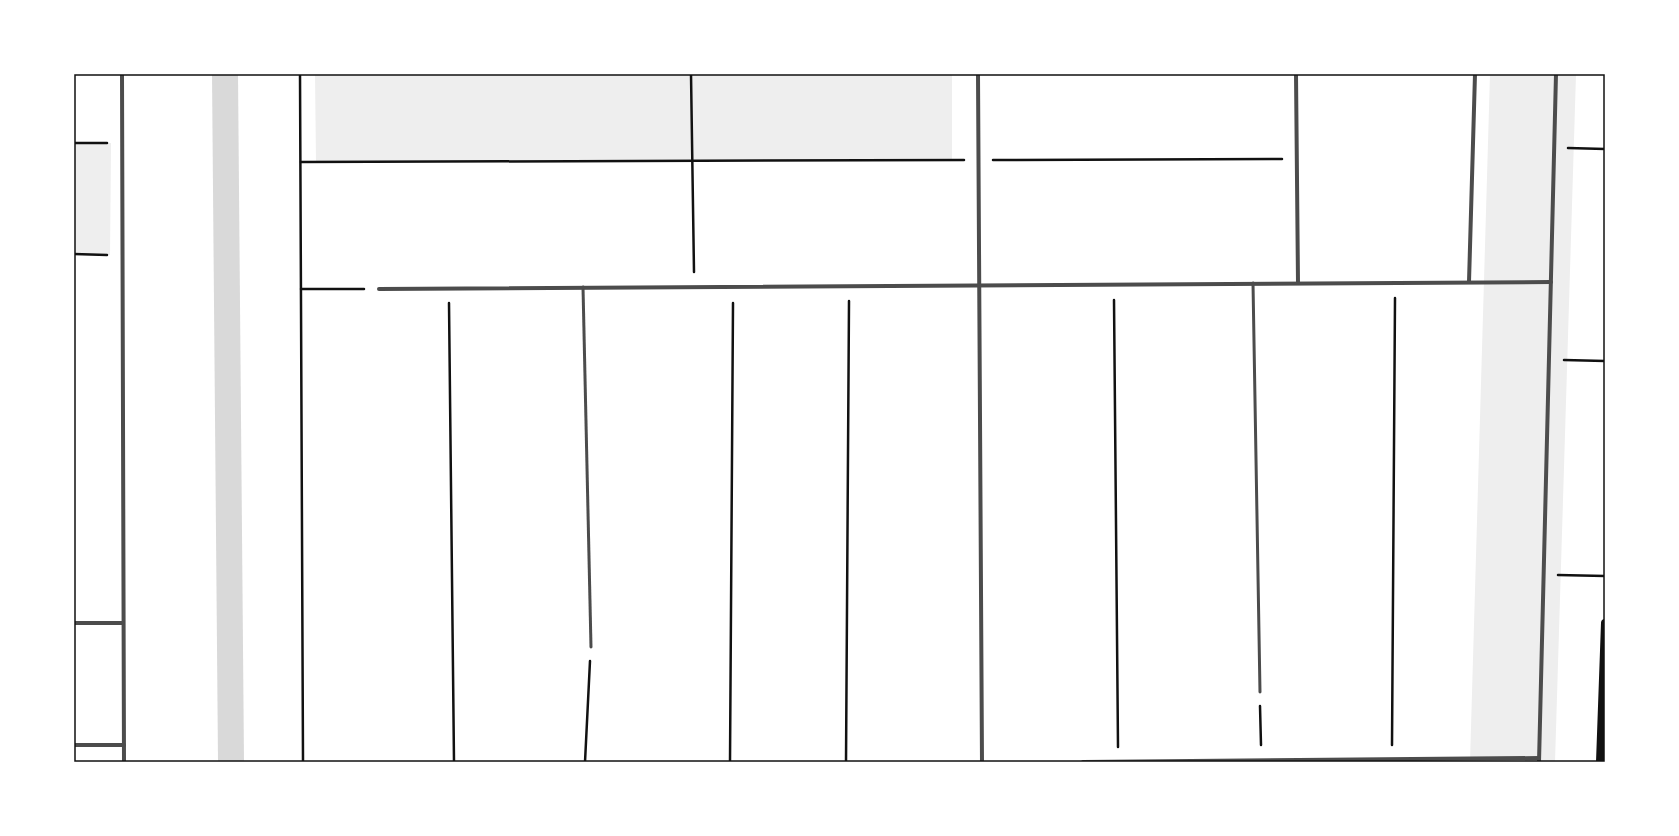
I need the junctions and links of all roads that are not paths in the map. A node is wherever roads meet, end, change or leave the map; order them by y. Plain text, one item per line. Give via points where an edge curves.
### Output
1 (122, 74) edge
2 (978, 74) edge
3 (1296, 74) edge
4 (1475, 74) edge
5 (1556, 74) edge
6 (1469, 282) junction
7 (1551, 282) junction
8 (1253, 283) junction
9 (1298, 283) junction
10 (979, 285) junction
11 (583, 288) junction
12 (379, 289) road end
13 (74, 623) edge
14 (123, 623) junction
15 (1605, 623) edge
16 (591, 647) road end
17 (1260, 692) road end
18 (74, 745) edge
19 (124, 745) junction
20 (1539, 760) edge
21 (124, 762) edge
22 (982, 762) edge
23 (1083, 762) edge
24 (1118, 762) edge
25 (1600, 762) edge

1 - 14 street
2 - 10 street
3 - 9 street
4 - 6 street
5 - 7 street
6 - 7 street
6 - 9 street
7 - 20 street
8 - 9 street
8 - 10 street
8 - 17 lane
10 - 11 street
10 - 22 street
11 - 12 street
11 - 16 lane
13 - 14 street
14 - 19 street
15 - 25 main road
18 - 19 street
19 - 21 street
20 - 24 street
23 - 24 street

